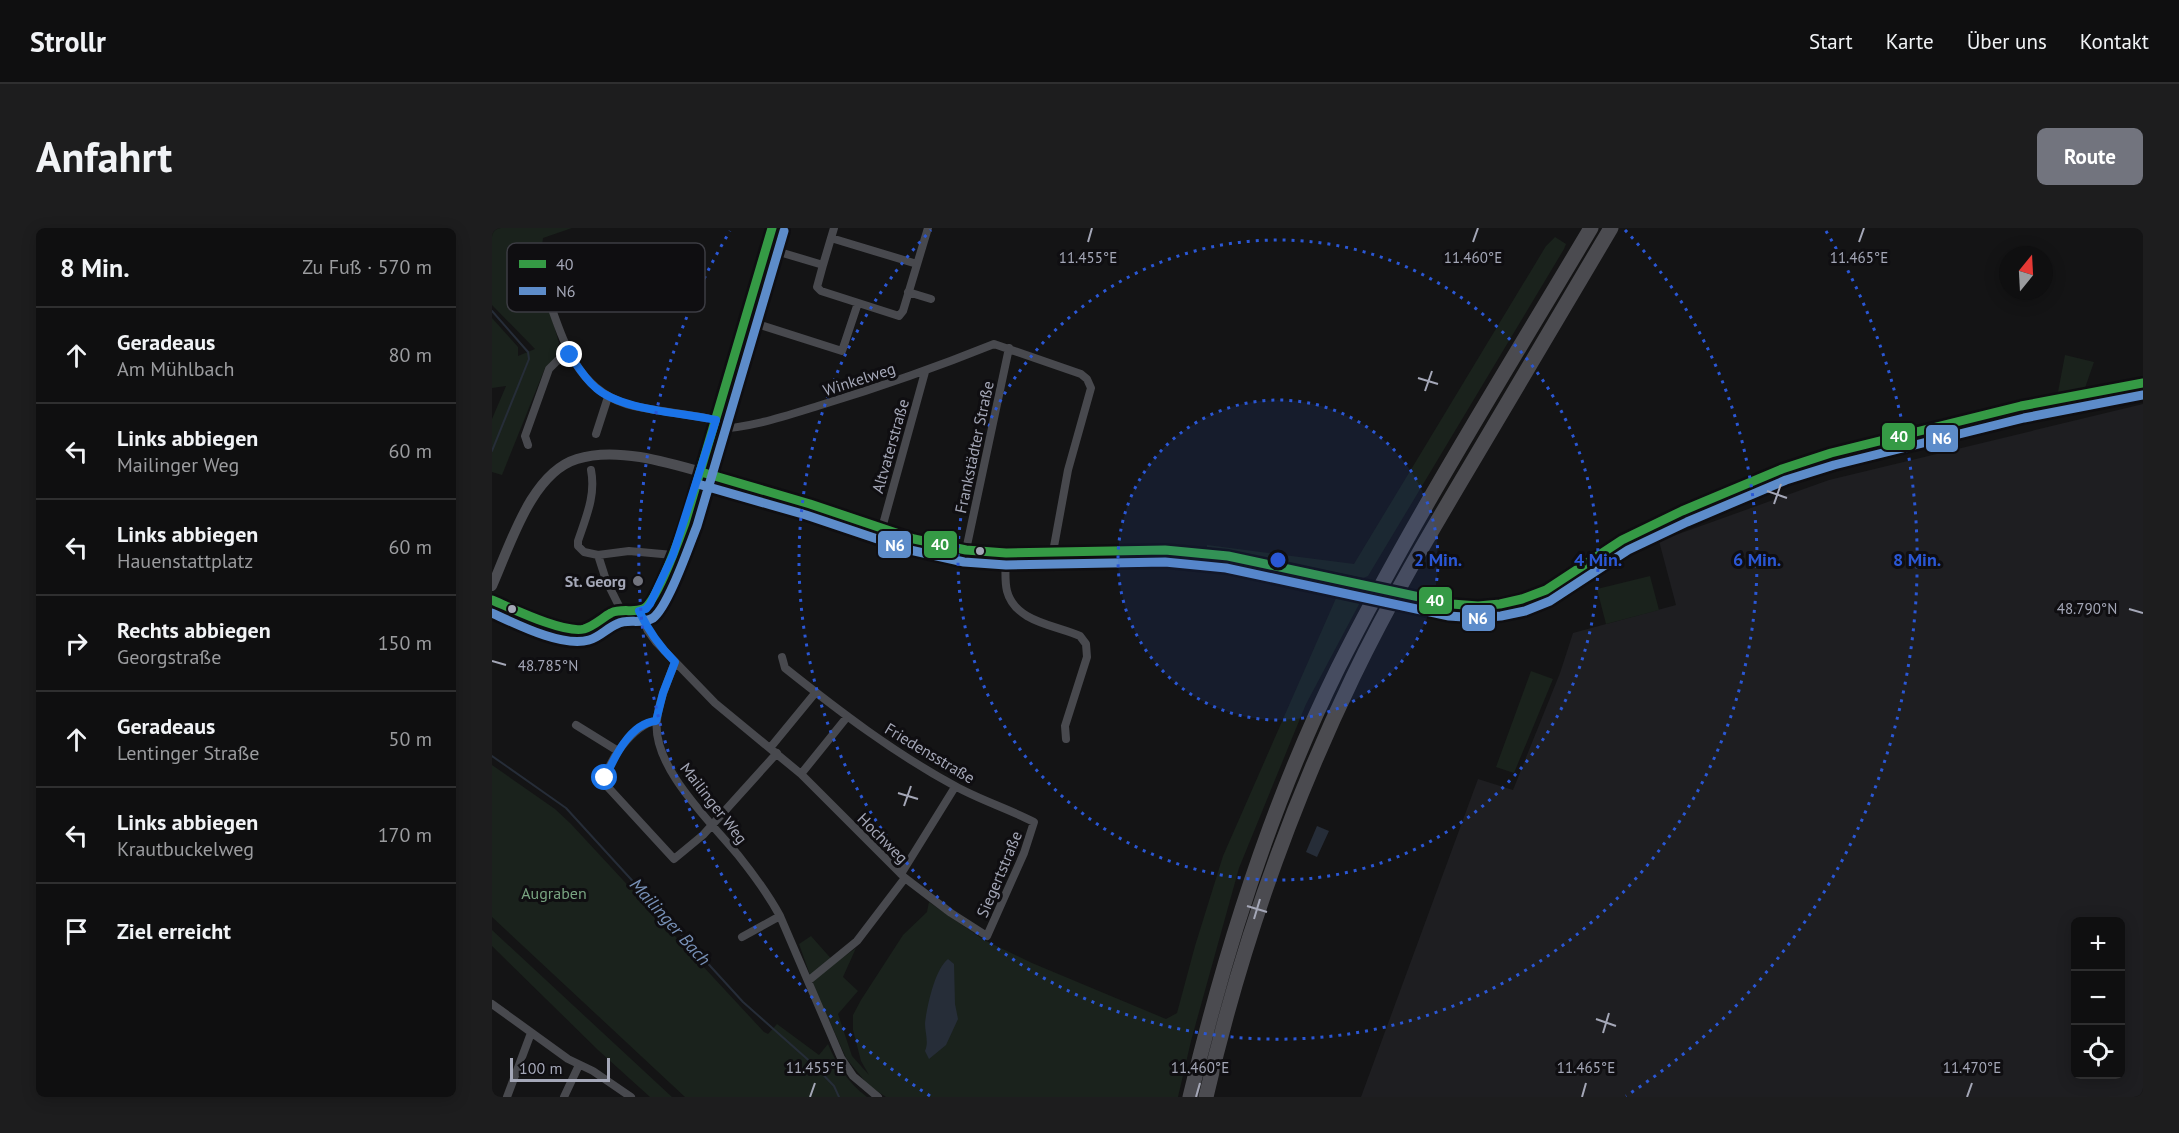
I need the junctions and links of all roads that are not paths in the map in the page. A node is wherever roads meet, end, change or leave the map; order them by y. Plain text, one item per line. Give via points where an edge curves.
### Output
1 (772, 228) edge
2 (834, 228) edge
3 (928, 228) edge
4 (1591, 228) edge
5 (1611, 228) edge
6 (831, 238) junction
7 (766, 248) junction
8 (917, 264) junction
9 (823, 265) junction
10 (908, 292) junction
11 (931, 299) dead end
12 (858, 303) junction
13 (554, 312) edge
14 (745, 320) junction
15 (1009, 348) junction
16 (570, 355) junction
17 (925, 372) junction
18 (2143, 384) edge
19 (608, 397) junction
20 (715, 425) junction
21 (596, 434) dead end
22 (528, 445) dead end
23 (591, 470) dead end
24 (701, 472) junction
25 (882, 528) junction
26 (966, 550) junction
27 (1053, 552) junction
28 (1005, 553) junction
29 (598, 555) junction
30 (673, 555) junction
31 (492, 586) edge
32 (492, 600) edge
33 (621, 610) junction
34 (639, 611) junction
35 (782, 657) dead end
36 (675, 662) junction
37 (816, 692) junction
38 (847, 717) junction
39 (656, 721) junction
40 (576, 725) dead end
41 (1066, 739) dead end
42 (773, 750) junction
43 (618, 751) junction
44 (801, 774) junction
45 (955, 787) junction
46 (1034, 822) joint
47 (712, 824) junction
48 (903, 876) junction
49 (780, 916) junction
50 (987, 936) joint
51 (742, 937) dead end
52 (808, 981) junction
53 (492, 1004) edge
54 (531, 1034) junction
55 (579, 1065) junction
56 (507, 1097) edge
57 (564, 1097) edge
58 (631, 1097) edge
59 (878, 1097) edge
60 (1190, 1097) edge
61 (1206, 1097) edge

1 - 7 street
2 - 6 street
3 - 8 street
4 - 60 highway via 1390,567 1337,670 1256,864 1222,969
5 - 61 highway via 1406,576 1353,677 1310,772 1273,870 1239,973
6 - 8 street
6 - 9 street
7 - 9 street
7 - 14 street
8 - 10 street
9 - 12 street via 818,287 821,291
10 - 11 street
10 - 12 street via 899,316
12 - 14 street via 842,351
13 - 16 street
14 - 20 street
15 - 17 street, Winkelweg via 994,344
15 - 26 street, Frankstädter Straße
15 - 27 street via 1081,374 1090,388 1068,470
16 - 19 street via 586,379
16 - 22 street via 549,369 525,436
17 - 20 street, Winkelweg via 759,424 738,428
17 - 25 street, Altvaterstraße
18 - 27 street, bridge via 2020,406 1782,469 1657,522 1546,590 1500,604 1452,604 1195,552
19 - 20 street, Winkelweg
19 - 21 street
20 - 24 street
23 - 29 street via 593,486 578,546 584,552
24 - 25 street
24 - 30 street
24 - 31 street via 615,455 574,459 547,478 536,492
25 - 26 street
26 - 28 street
27 - 28 street
28 - 41 street via 1006,586 1012,603 1031,619 1080,636 1088,651 1065,726
29 - 30 street via 628,551
29 - 33 street
30 - 34 street via 650,604
32 - 33 street via 572,630 588,628
33 - 34 street
34 - 36 street, Hochweg via 648,631
35 - 37 street, Friedensstraße via 785,668
36 - 39 street, Mailinger Weg
36 - 42 street, Hochweg via 715,703
37 - 38 street, Friedensstraße
37 - 42 street
38 - 44 street
38 - 45 street, Friedensstraße
39 - 43 street via 635,731
39 - 47 street, Mailinger Weg via 659,745 670,770
40 - 43 street
42 - 44 street, Hochweg
42 - 47 street
43 - 47 street via 605,784 674,859
44 - 48 street, Hochweg
45 - 46 street, Friedensstraße
45 - 48 street
46 - 50 street, Siegertstraße
47 - 49 street, Mailinger Weg via 753,874
48 - 50 street, Hochweg
48 - 52 street via 857,940
49 - 51 street
49 - 52 street, Mailinger Weg
52 - 59 street, Mailinger Weg via 841,1058 853,1076
53 - 54 street
54 - 55 street
54 - 56 street
55 - 57 street
55 - 58 street

